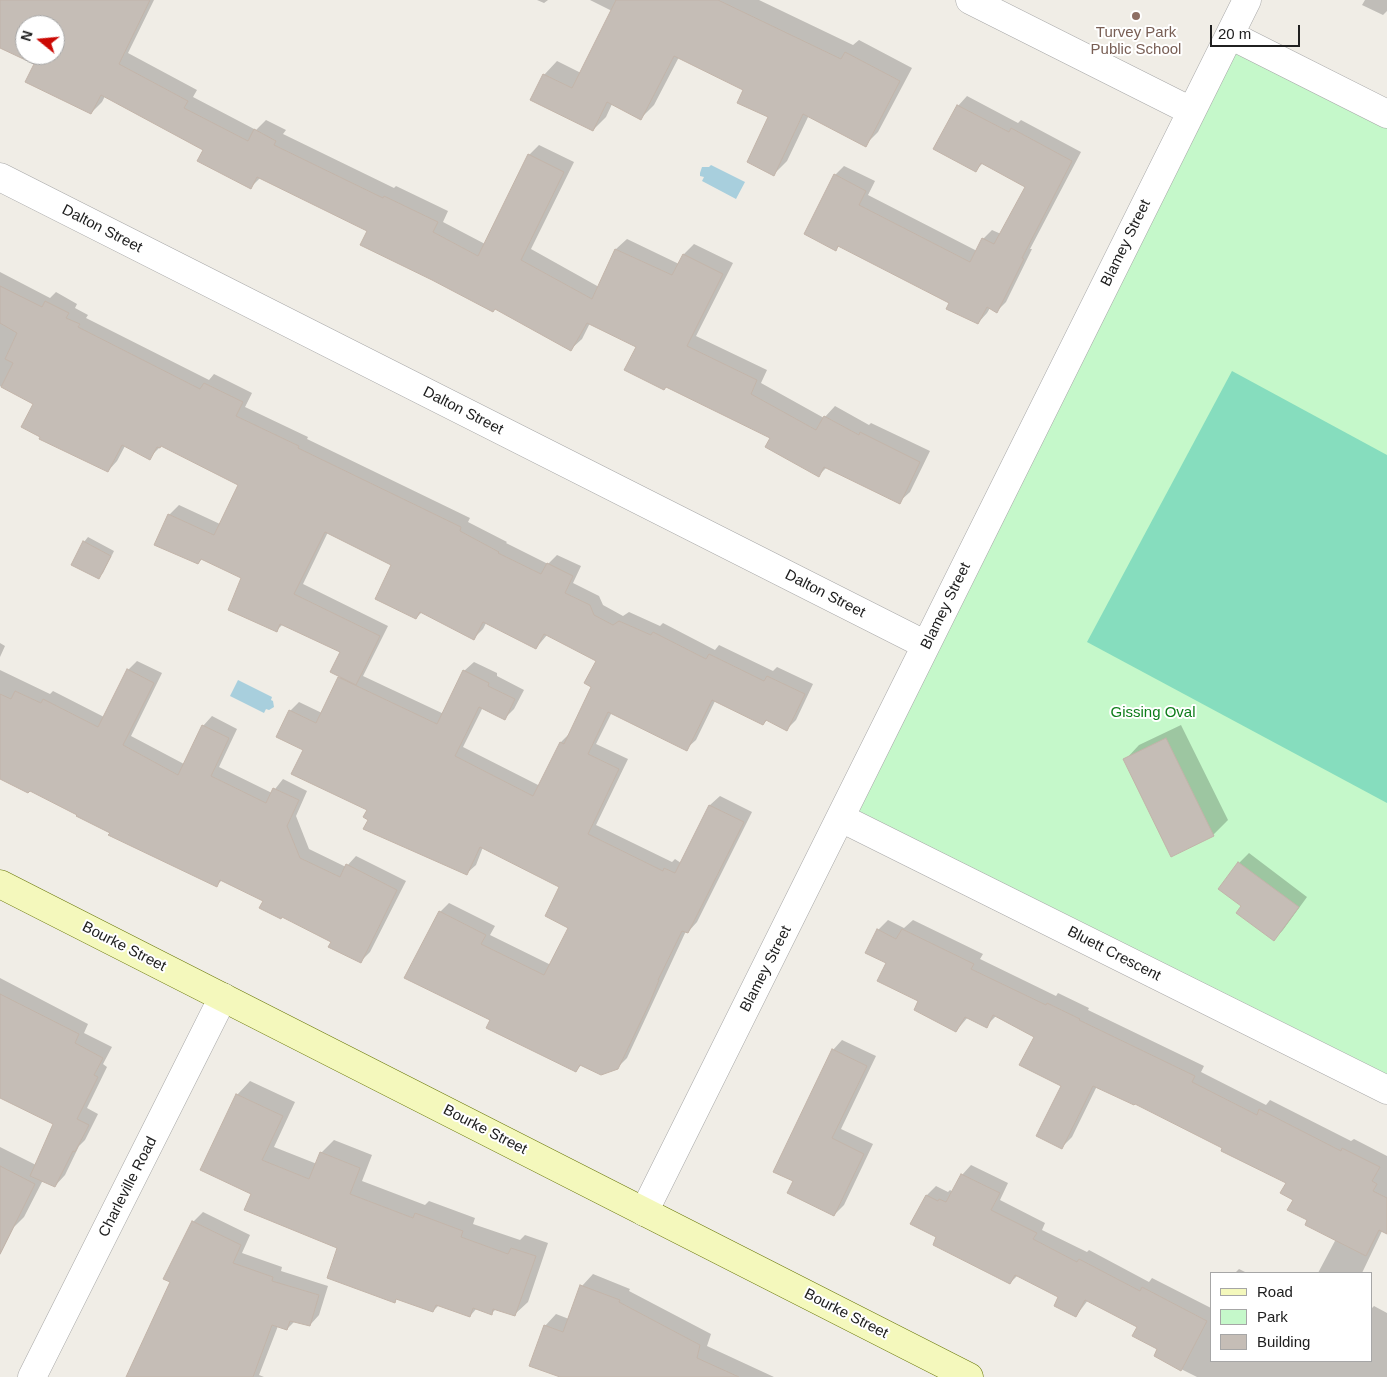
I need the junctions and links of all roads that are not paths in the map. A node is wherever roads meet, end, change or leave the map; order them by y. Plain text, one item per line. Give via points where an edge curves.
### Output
1 (970, 0) edge
2 (1247, 0) edge
3 (1230, 35) junction
4 (1191, 111) junction
5 (1387, 114) edge
6 (0, 177) edge
7 (926, 645) junction
8 (841, 818) junction
9 (0, 884) edge
10 (224, 997) junction
11 (1387, 1090) edge
12 (644, 1212) junction
13 (32, 1377) edge
14 (969, 1377) edge

1 - 4 street
2 - 3 street, Blamey Street
3 - 4 street, Blamey Street
3 - 5 street
4 - 7 street, Blamey Street
6 - 7 street, Dalton Street
7 - 8 street, Blamey Street
8 - 11 street, Bluett Crescent
8 - 12 street, Blamey Street
9 - 10 main road, Bourke Street
10 - 12 main road, Bourke Street
10 - 13 street, Charleville Road
12 - 14 main road, Bourke Street

